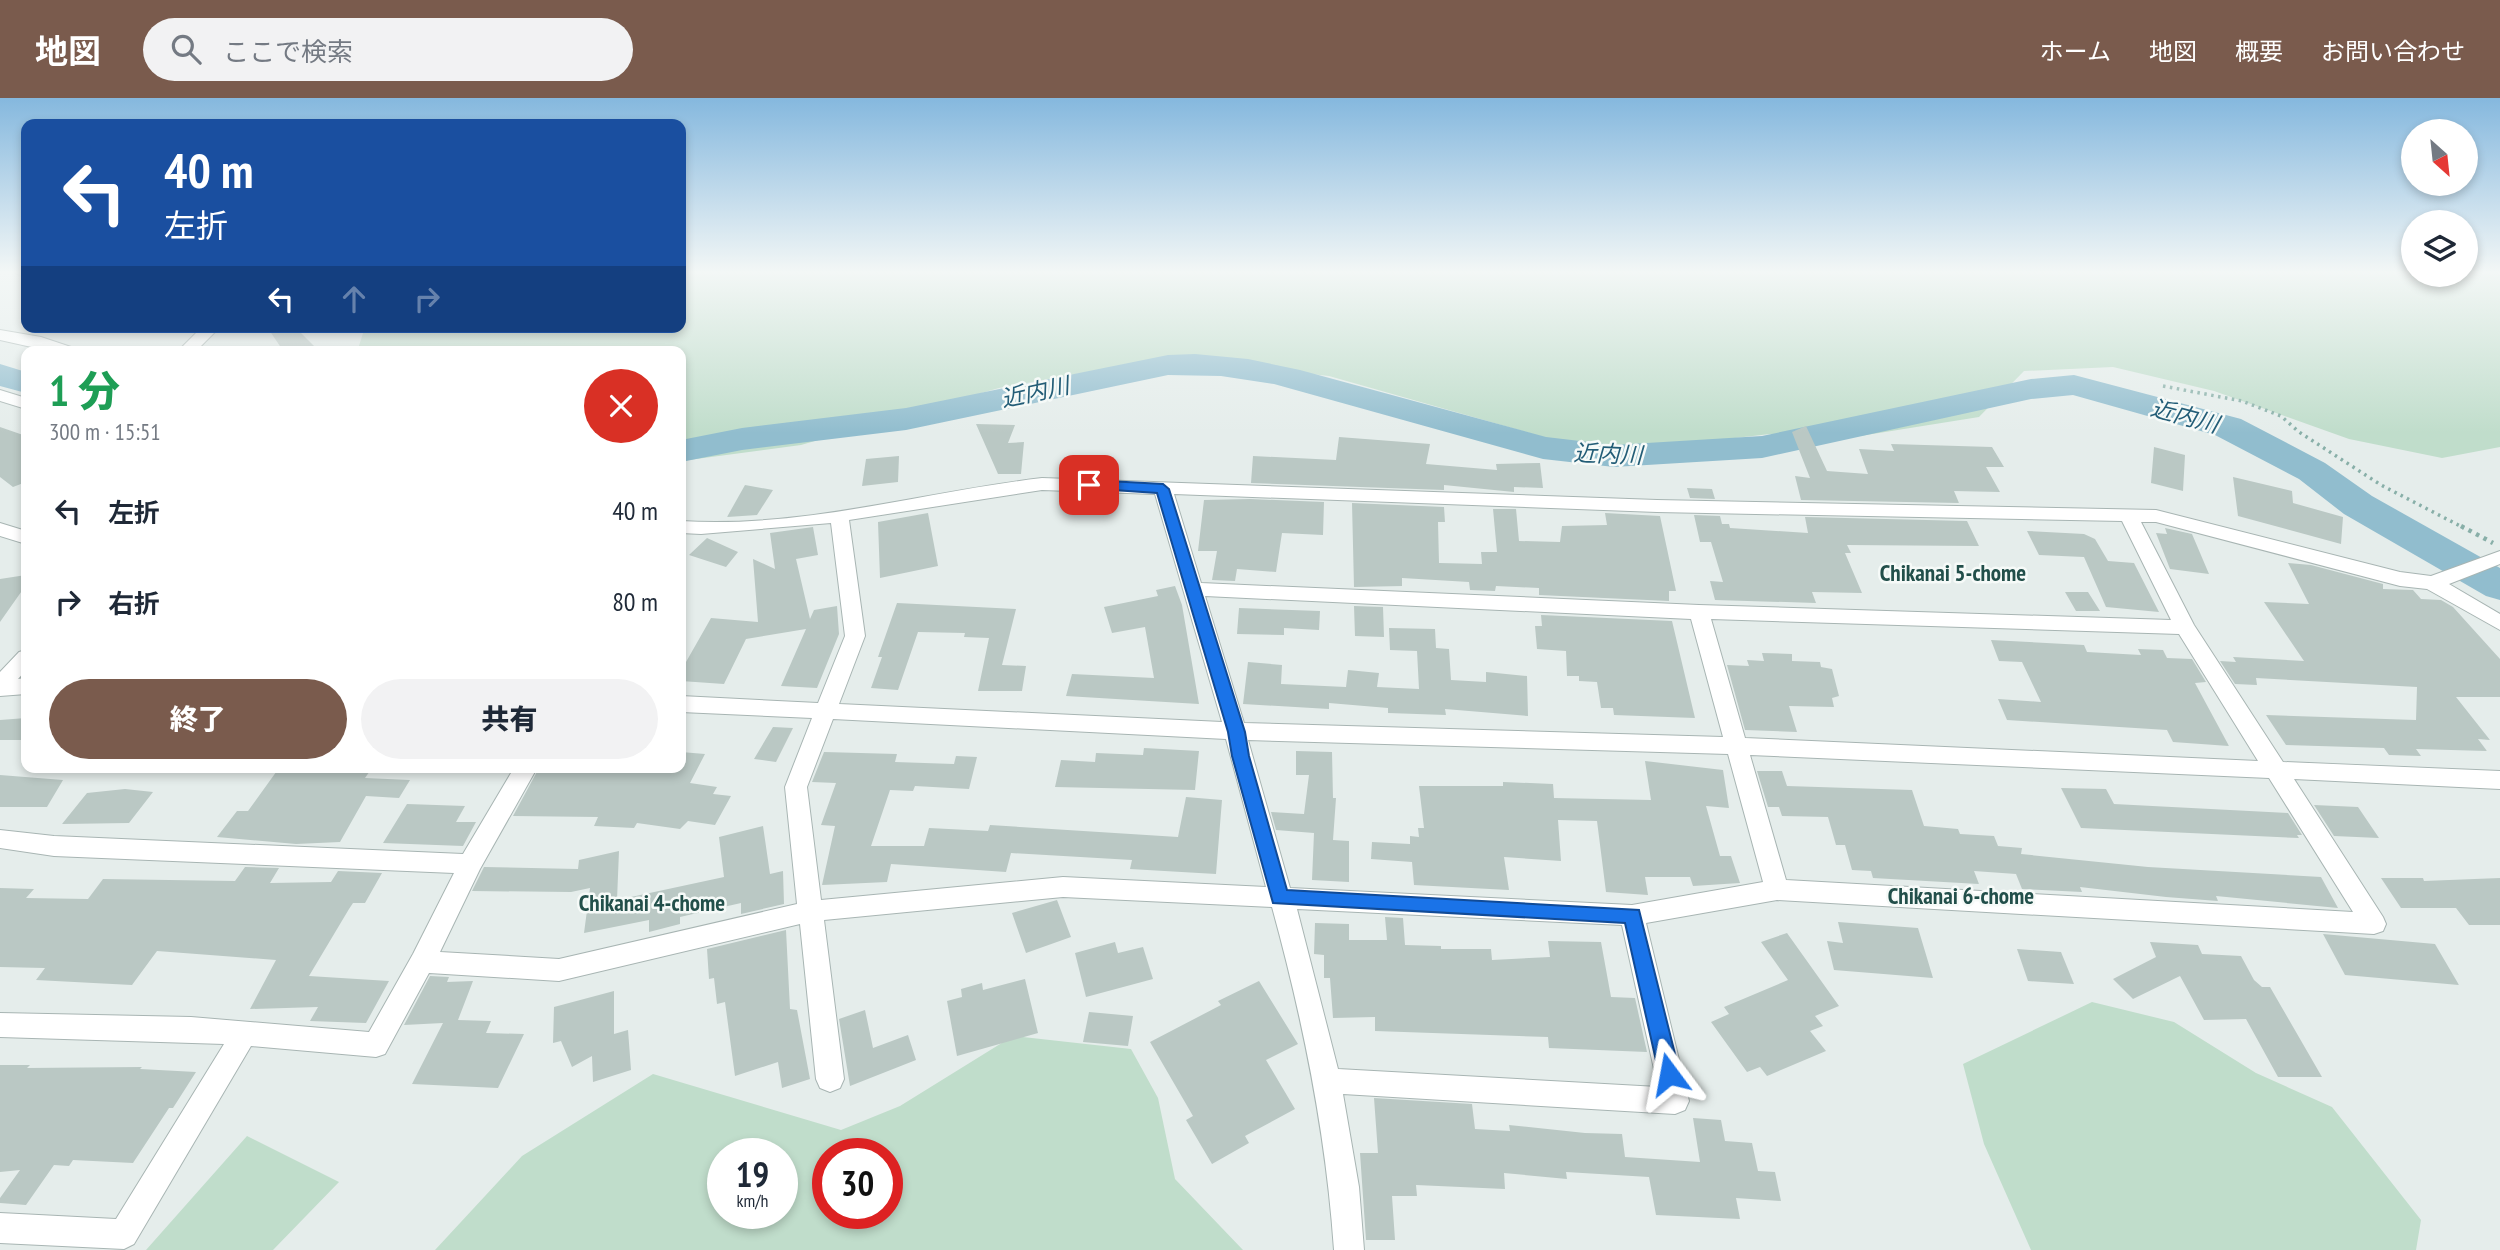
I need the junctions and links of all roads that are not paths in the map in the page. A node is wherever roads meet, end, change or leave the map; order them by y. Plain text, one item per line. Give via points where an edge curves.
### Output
1 (206, 333) edge
2 (0, 335) edge
3 (53, 346) edge
4 (191, 346) edge
5 (0, 395) edge
6 (21, 402) edge
7 (1163, 489) junction
8 (839, 515) junction
9 (2129, 516) junction
10 (686, 528) edge
11 (0, 529) edge
12 (21, 536) edge
13 (2499, 554) edge
14 (2440, 581) junction
15 (1195, 589) junction
16 (1699, 612) junction
17 (2500, 623) edge
18 (2185, 627) junction
19 (21, 663) edge
20 (21, 685) edge
21 (0, 686) edge
22 (686, 704) edge
23 (827, 712) junction
24 (1236, 732) junction
25 (1736, 746) junction
26 (2275, 771) junction
27 (523, 773) edge
28 (2500, 780) edge
29 (0, 839) edge
30 (470, 864) junction
31 (1777, 890) junction
32 (1280, 897) junction
33 (810, 911) junction
34 (1633, 915) junction
35 (422, 962) junction
36 (0, 1025) edge
37 (244, 1034) junction
38 (830, 1079) dead end
39 (1330, 1081) junction
40 (0, 1228) edge
41 (1349, 1250) edge

1 - 4 street
2 - 3 street
5 - 6 street
7 - 8 street via 1042,484 986,489
7 - 9 street
7 - 15 street
8 - 10 street
8 - 23 street via 855,636
9 - 14 street via 2156,516 2208,527 2400,579
9 - 18 street
11 - 12 street
13 - 14 street
14 - 17 street
15 - 16 street
15 - 24 street
16 - 18 street
16 - 25 street
18 - 26 street
19 - 21 street
20 - 21 street
22 - 23 street
23 - 24 street
23 - 33 street via 796,787
24 - 25 street
24 - 32 street
25 - 26 street
25 - 31 street
26 - 28 street
26 - 31 street via 2374,925
27 - 30 street
29 - 30 street via 54,846
30 - 35 street
31 - 34 street
32 - 33 street via 1063,887
32 - 34 street
32 - 39 street
33 - 35 street via 559,970
33 - 38 street
34 - 39 street via 1675,1101
35 - 37 street via 376,1045
36 - 37 street
37 - 40 street via 124,1234
39 - 41 street

